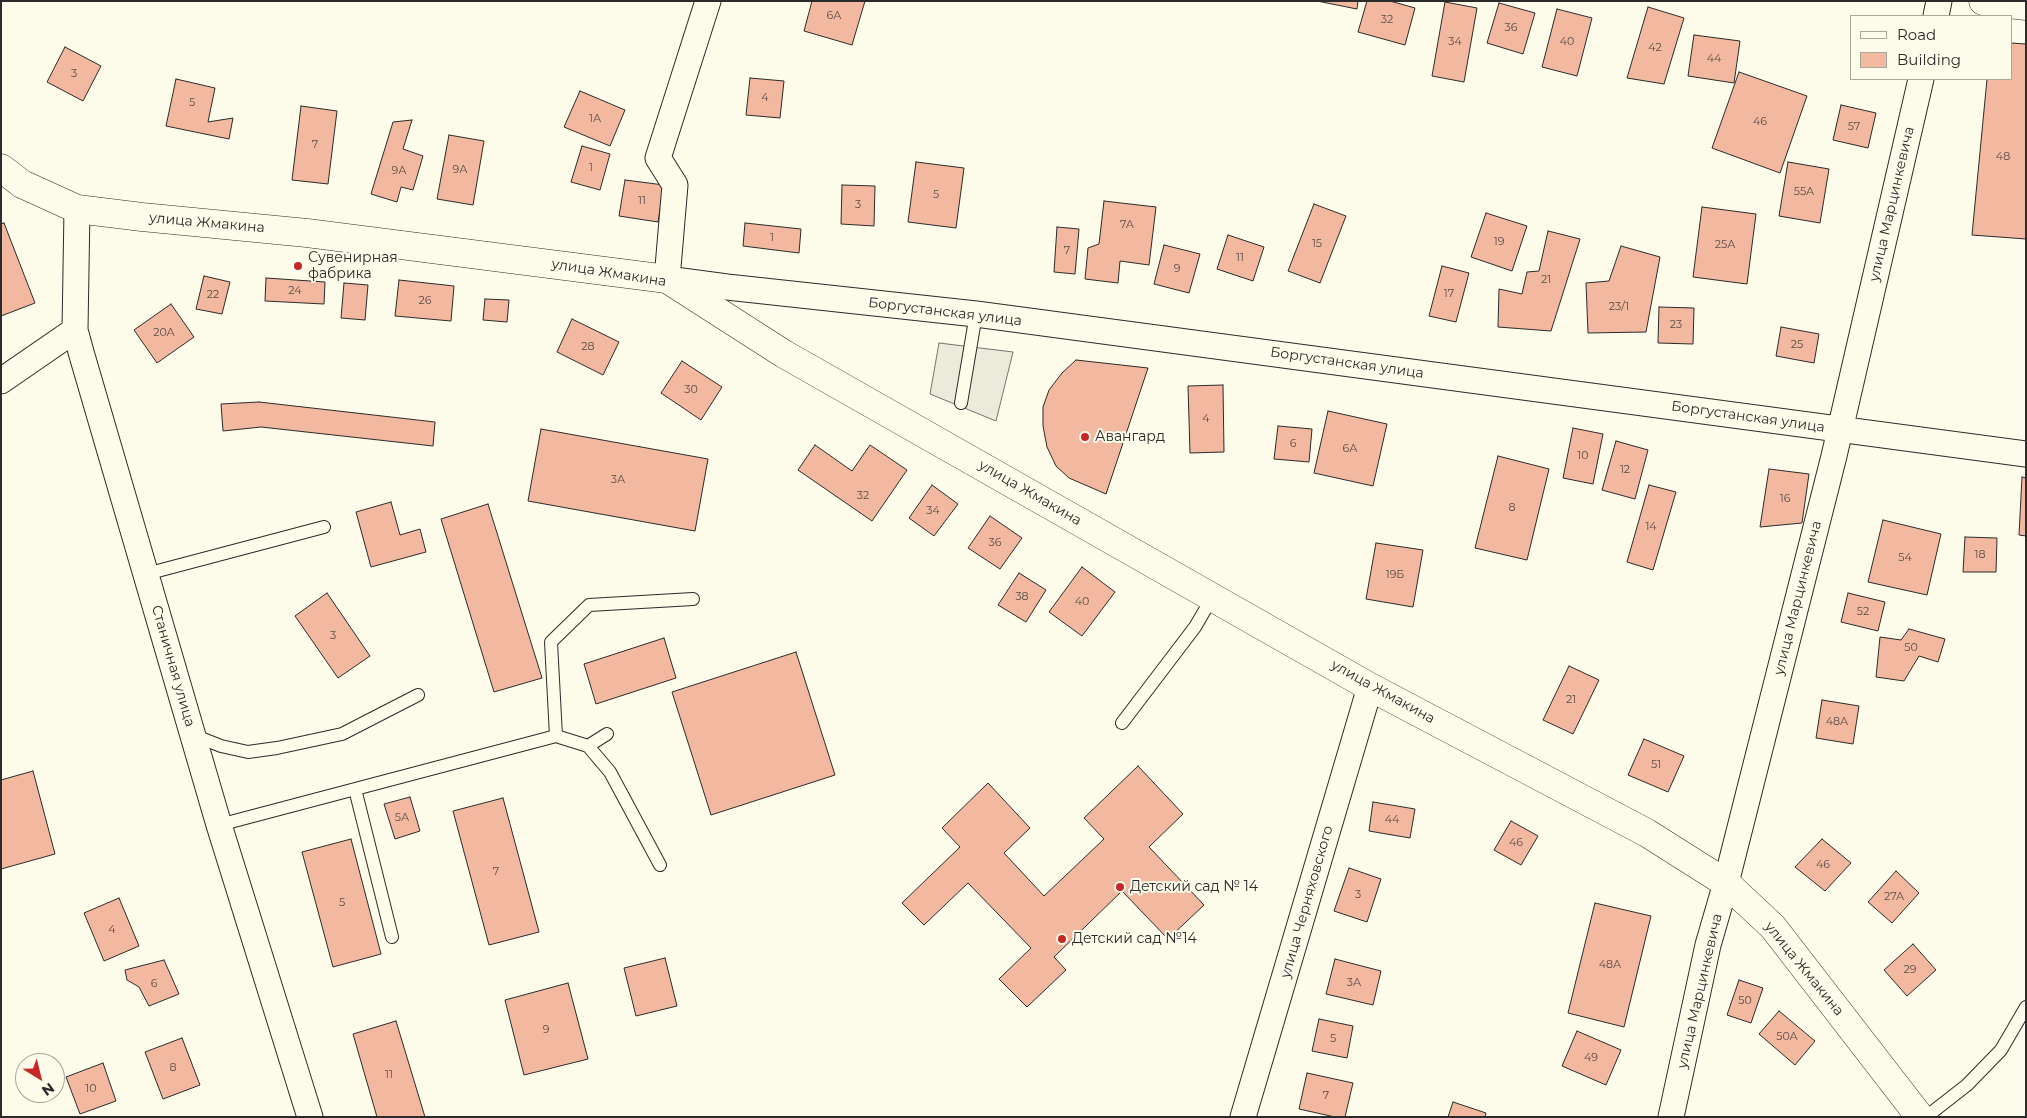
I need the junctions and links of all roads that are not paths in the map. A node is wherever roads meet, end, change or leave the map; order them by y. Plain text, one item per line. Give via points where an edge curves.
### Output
1 (708, 1) edge
2 (1939, 1) edge
3 (1983, 1) edge
4 (2026, 6) edge
5 (1936, 15) edge
6 (1921, 80) edge
7 (1, 168) edge
8 (77, 209) junction
9 (667, 279) junction
10 (976, 314) junction
11 (76, 330) junction
12 (1, 381) edge
13 (962, 402) dead end
14 (1839, 429) junction
15 (2026, 454) edge
16 (324, 527) dead end
17 (146, 574) junction
18 (1212, 598) junction
19 (693, 599) dead end
20 (1370, 687) junction
21 (418, 695) dead end
22 (1122, 722) dead end
23 (193, 734) junction
24 (606, 734) dead end
25 (556, 736) junction
26 (588, 746) junction
27 (355, 789) junction
28 (219, 825) junction
29 (660, 865) dead end
30 (1726, 883) junction
31 (392, 937) dead end
32 (2026, 1007) edge
33 (310, 1117) edge
34 (1243, 1117) edge
35 (1671, 1117) edge
36 (1920, 1117) edge
37 (1926, 1117) edge

1 - 9 street via 658,158 675,185
2 - 5 street
3 - 4 street
6 - 14 street, улица Марцинкевича
7 - 8 street, улица Жмакина via 22,184
8 - 9 street, улица Жмакина via 306,233
8 - 11 street, Станичная улица
9 - 10 street, Боргустанская улица
9 - 18 street, улица Жмакина via 784,354
10 - 13 lane
10 - 14 street, Боргустанская улица
11 - 12 street
11 - 17 street, Станичная улица
14 - 15 street, Боргустанская улица
14 - 30 street, улица Марцинкевича
16 - 17 lane
17 - 23 street, Станичная улица
18 - 20 street, улица Жмакина
18 - 22 lane via 1195,627
19 - 25 lane via 589,605 551,642
20 - 30 street, улица Жмакина via 1647,833
20 - 34 street, улица Черняховского
21 - 23 lane via 342,734 277,748 248,752 221,746
23 - 28 street, Станичная улица
24 - 26 lane
25 - 26 lane
25 - 27 lane
26 - 29 lane via 610,772
27 - 28 lane
27 - 31 lane
28 - 33 street, Станичная улица
30 - 35 street, улица Марцинкевича via 1708,945
30 - 36 street, улица Жмакина via 1773,927
32 - 37 lane via 2001,1050 1968,1085

